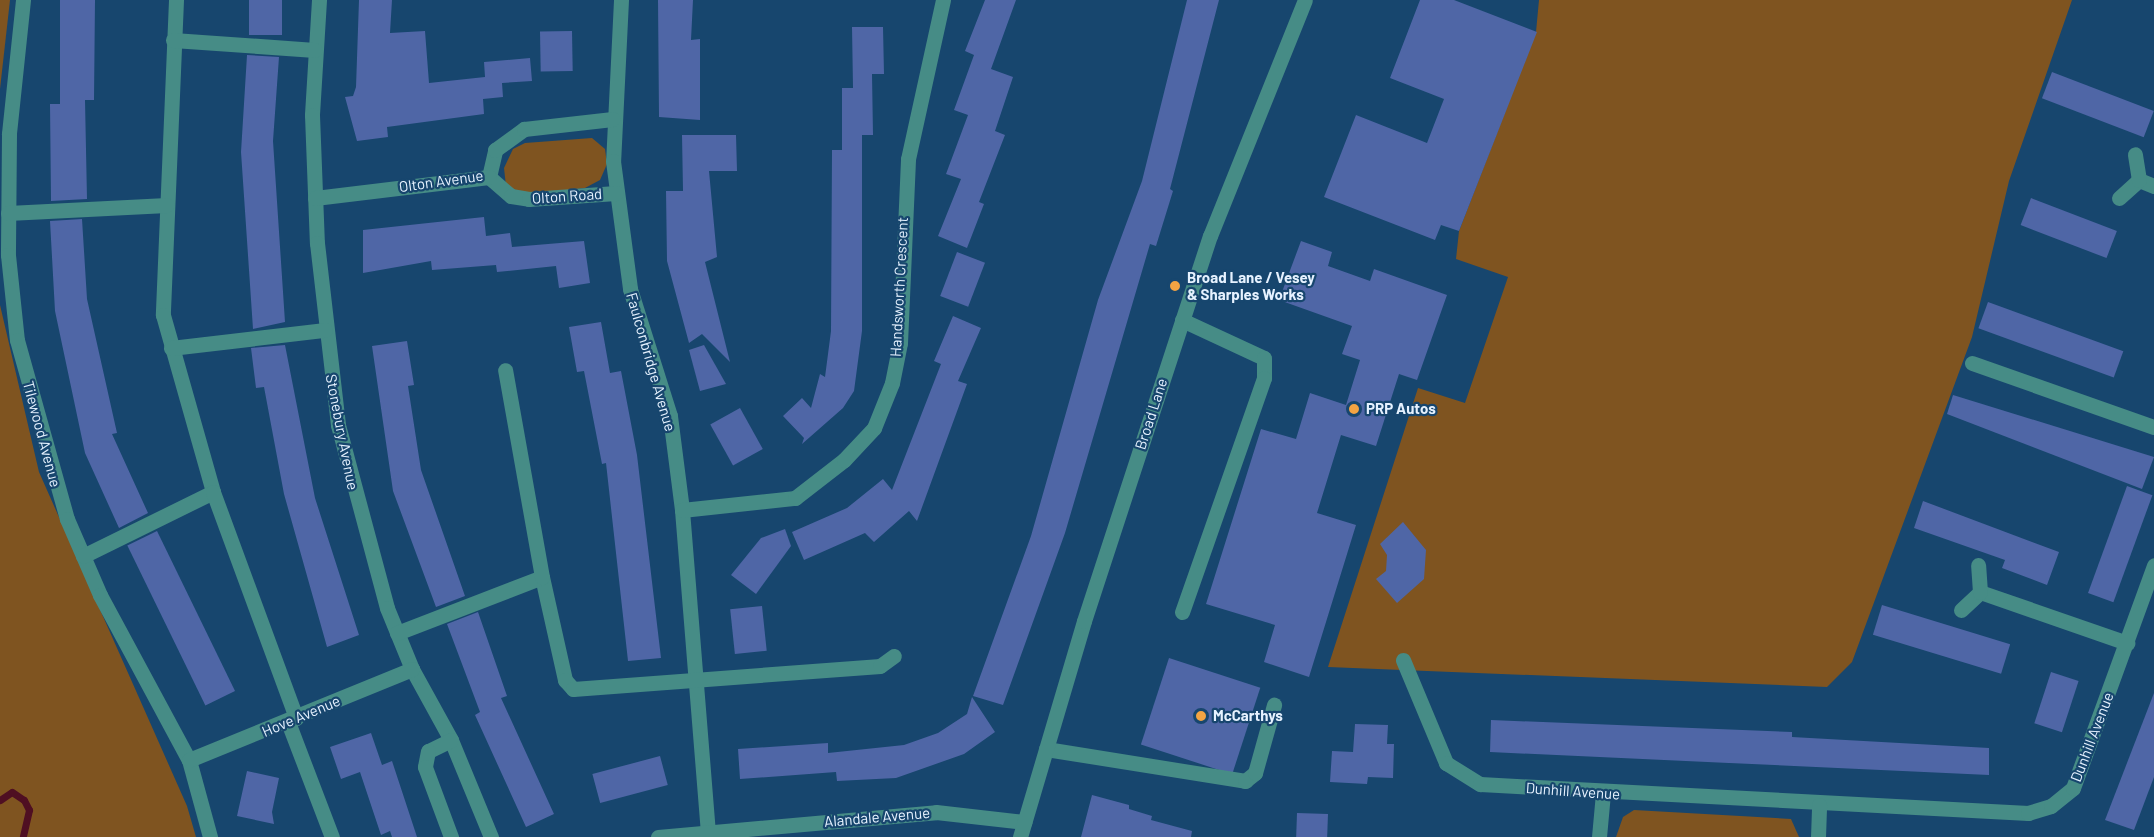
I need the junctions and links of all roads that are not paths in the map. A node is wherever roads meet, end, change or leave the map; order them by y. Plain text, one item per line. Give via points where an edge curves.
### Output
1 (23, 0) edge
2 (176, 0) edge
3 (319, 0) edge
4 (621, 0) edge
5 (943, 0) edge
6 (1305, 0) edge
7 (173, 40) junction
8 (315, 50) junction
9 (612, 118) junction
10 (2135, 154) dead end
11 (489, 177) junction
12 (2139, 180) junction
13 (2154, 186) edge
14 (616, 193) junction
15 (315, 198) junction
16 (2119, 198) dead end
17 (168, 205) junction
18 (8, 213) junction
19 (1182, 320) junction
20 (325, 330) junction
21 (171, 348) junction
22 (1972, 363) dead end
23 (505, 370) dead end
24 (2154, 426) edge
25 (213, 492) junction
26 (682, 510) junction
27 (83, 556) junction
28 (1978, 565) dead end
29 (2154, 565) edge
30 (542, 577) junction
31 (1980, 592) junction
32 (1961, 610) dead end
33 (1182, 612) dead end
34 (397, 633) junction
35 (2127, 643) junction
36 (894, 656) dead end
37 (1403, 660) dead end
38 (412, 669) junction
39 (696, 682) junction
40 (1274, 705) dead end
41 (292, 720) junction
42 (451, 740) junction
43 (1046, 749) junction
44 (189, 760) junction
45 (1602, 793) junction
46 (1819, 804) junction
47 (1022, 830) edge
48 (708, 831) junction
49 (210, 837) edge
50 (332, 837) edge
51 (451, 837) edge
52 (491, 837) edge
53 (658, 837) edge
54 (1599, 837) edge
55 (1818, 837) edge

1 - 18 street, Tilewood Avenue via 9,134
2 - 7 street
3 - 8 street, Stonebury Avenue
4 - 9 street, Faulconbridge Avenue
5 - 26 street, Handsworth Crescent via 908,159 900,343 892,382 874,428 844,460 795,498
6 - 19 street, Broad Lane via 1210,236
7 - 8 street
7 - 17 street
8 - 15 street, Stonebury Avenue
9 - 11 street, Olton Avenue via 524,129 507,137 495,150
9 - 14 street, Faulconbridge Avenue
10 - 12 street
11 - 14 street, Olton Road via 511,196 529,200
11 - 15 street, Olton Avenue
12 - 13 street
12 - 16 street
14 - 26 street, Faulconbridge Avenue via 630,289 670,417
15 - 20 street, Stonebury Avenue
17 - 18 street
17 - 21 street via 163,315
18 - 27 street, Tilewood Avenue via 17,340 50,471
19 - 33 street via 1264,358 1264,378
19 - 43 street, Broad Lane
20 - 21 street
20 - 34 street, Stonebury Avenue via 338,426 359,514
21 - 25 street
22 - 24 street
23 - 30 street
25 - 27 street
25 - 41 street
26 - 39 street, Faulconbridge Avenue
27 - 44 street, Tilewood Avenue
28 - 31 street
29 - 35 street, Dunhill Avenue
30 - 34 street
30 - 39 street via 565,680 573,689
31 - 32 street
31 - 35 street
34 - 38 street, Stonebury Avenue
35 - 46 street, Dunhill Avenue via 2080,773 2073,788 2051,806 2018,814
36 - 39 street via 880,666
37 - 45 street, Dunhill Avenue via 1441,753 1461,776 1480,784
38 - 41 street, Hove Avenue
38 - 42 street, Stonebury Avenue
39 - 48 street, Faulconbridge Avenue
40 - 43 street via 1255,773 1245,781
41 - 44 street, Hove Avenue
41 - 50 street
42 - 51 street via 428,751 425,767
42 - 52 street, Stonebury Avenue
43 - 47 street, Broad Lane
44 - 49 street, Tilewood Avenue
45 - 46 street, Dunhill Avenue
45 - 54 street
46 - 55 street
47 - 48 street, Alandale Avenue via 936,812
48 - 53 street, Alandale Avenue

